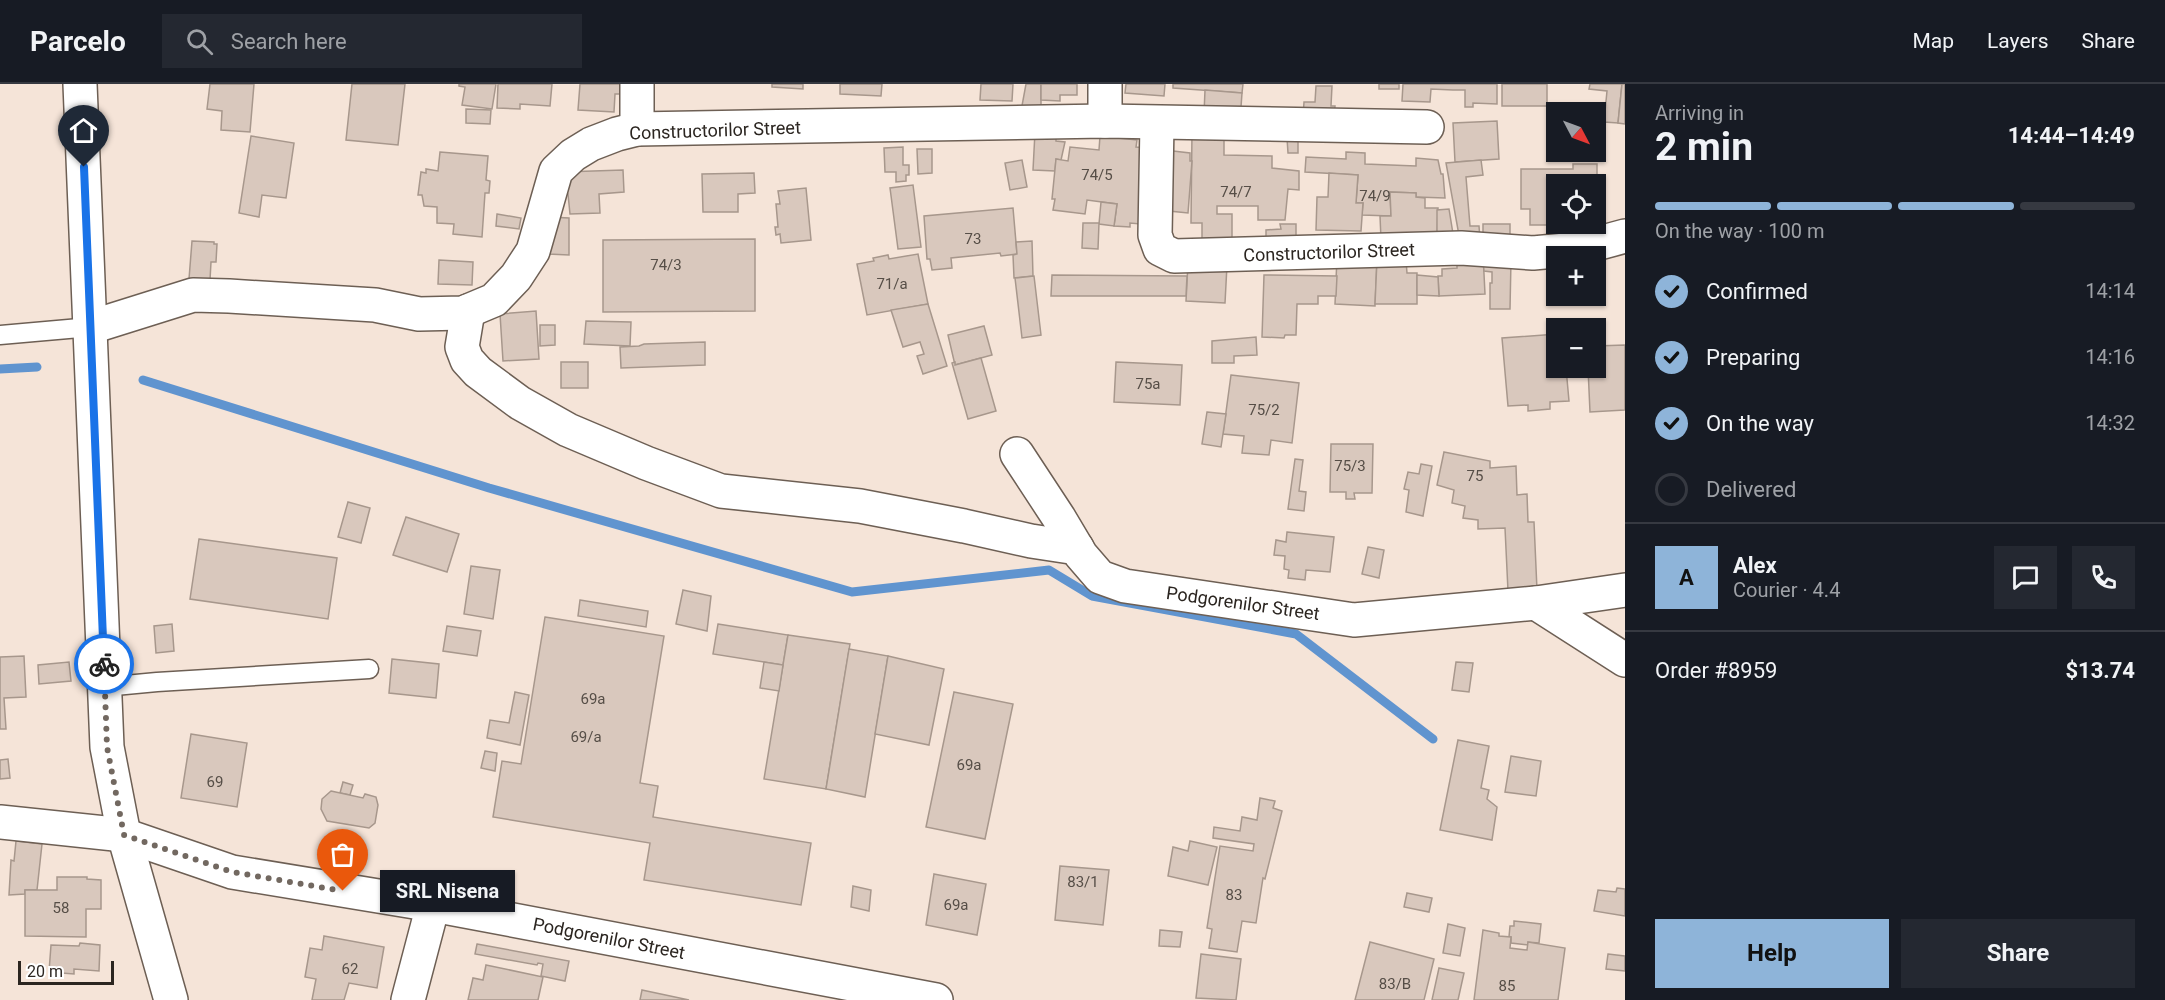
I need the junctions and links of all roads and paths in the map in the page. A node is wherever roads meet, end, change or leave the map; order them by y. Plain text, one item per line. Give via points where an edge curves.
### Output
1 (80, 84) edge
2 (637, 84) edge
3 (1105, 84) edge
4 (1105, 121) junction
5 (1156, 123) junction
6 (1427, 127) dead end
7 (637, 129) junction
8 (1625, 236) edge
9 (468, 311) junction
10 (91, 327) junction
11 (0, 335) edge
12 (1017, 454) dead end
13 (1077, 548) junction
14 (1625, 590) edge
15 (1536, 603) junction
16 (1625, 660) edge
17 (369, 669) dead end
18 (104, 687) junction
19 (0, 822) edge
20 (124, 835) junction
21 (433, 905) junction
22 (171, 1000) edge
23 (408, 1000) edge
24 (936, 1000) edge

1 - 10 street
2 - 7 street
3 - 4 street
4 - 5 street, Constructorilor Street
4 - 7 street, Constructorilor Street
5 - 6 street, Constructorilor Street
5 - 8 street, Constructorilor Street via 1155,235 1160,249 1174,256 1461,248 1533,253 1577,249
7 - 9 street, Constructorilor Street via 591,144 573,154 556,171 533,251 516,278 494,300
9 - 10 street, Constructorilor Street via 419,314 375,305 193,296
9 - 13 street via 462,347 478,372 520,403 568,430 646,463 721,491 860,506
10 - 11 lane
10 - 18 street
12 - 13 street, Podgorenilor Street
13 - 15 street, Podgorenilor Street via 1100,578 1125,586 1354,620
14 - 15 street, Podgorenilor Street
15 - 16 street
17 - 18 lane
18 - 20 street via 107,747
19 - 20 street, Podgorenilor Street
20 - 21 street, Podgorenilor Street via 232,872
20 - 22 street
21 - 23 street
21 - 24 street, Podgorenilor Street

